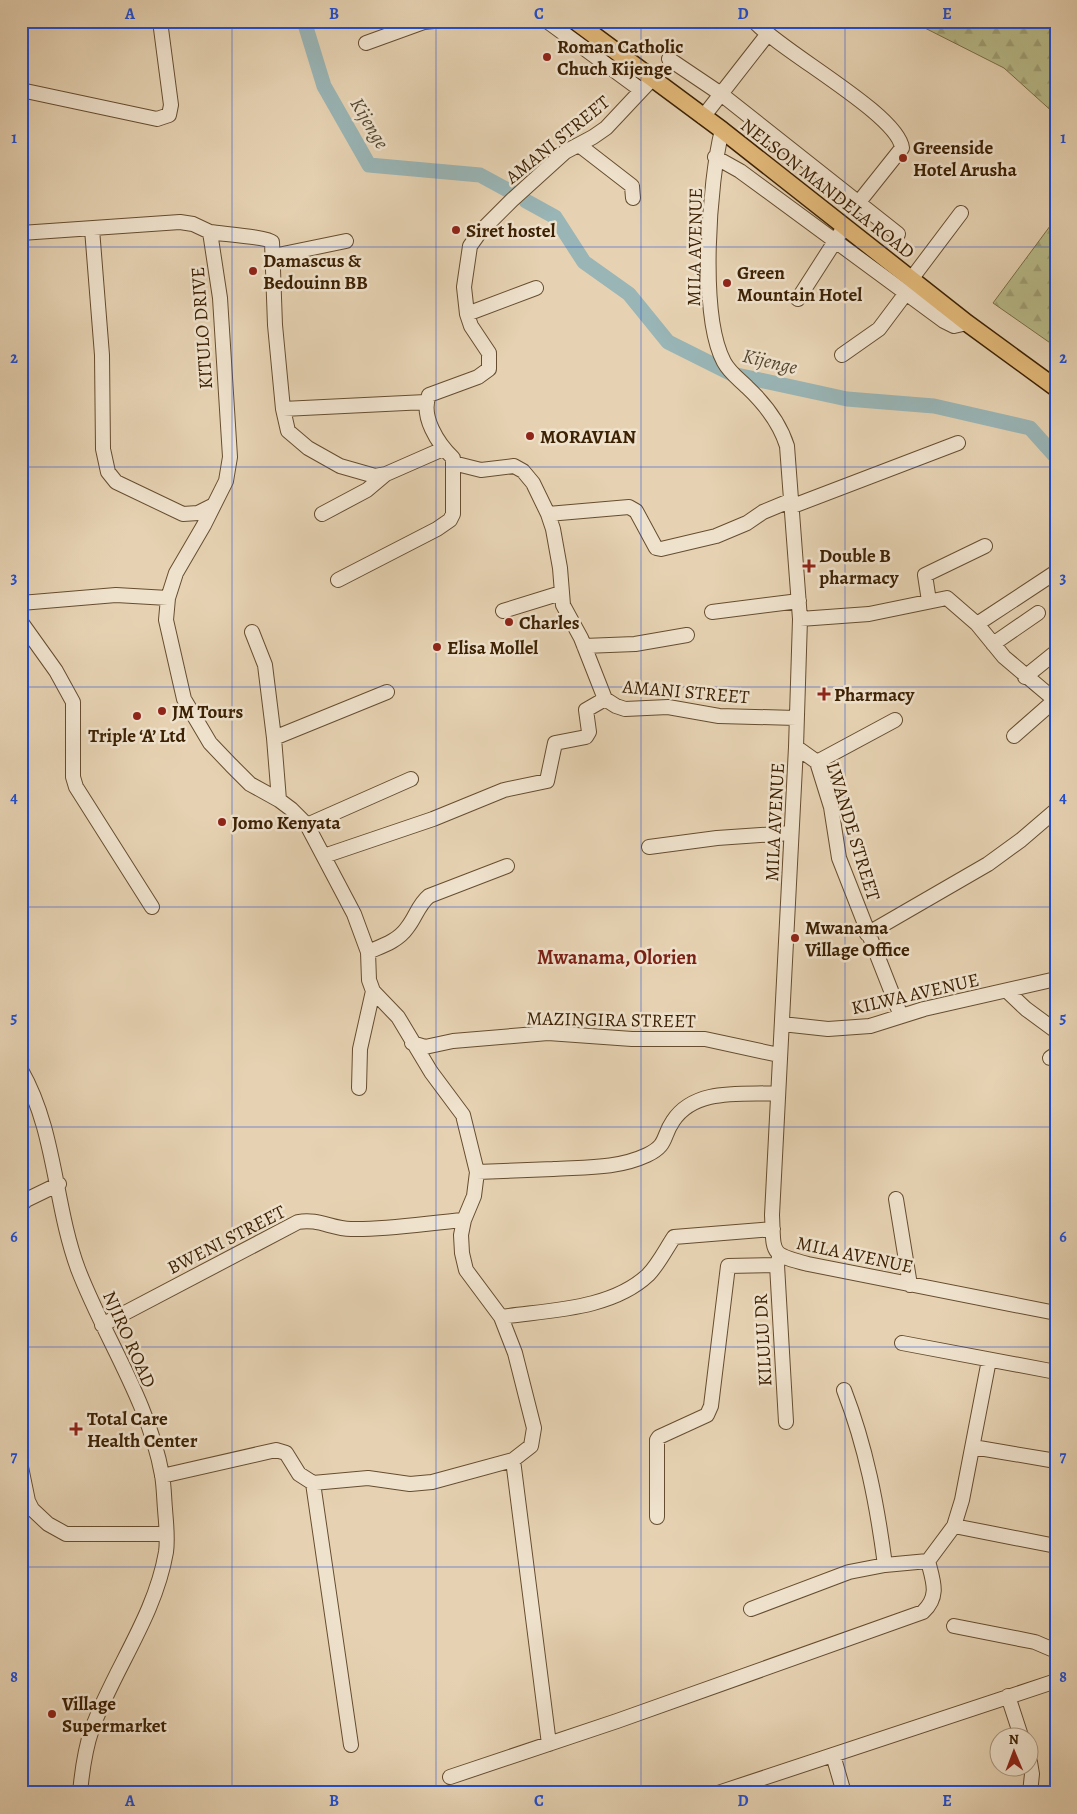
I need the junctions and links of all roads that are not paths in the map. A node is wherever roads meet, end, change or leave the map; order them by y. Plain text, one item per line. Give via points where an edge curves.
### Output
1 (160, 21) edge
2 (434, 21) edge
3 (547, 21) edge
4 (575, 21) edge
5 (754, 21) edge
6 (767, 35) junction
7 (366, 43) dead end
8 (669, 59) dead end
9 (646, 84) junction
10 (21, 90) edge
11 (721, 94) junction
12 (703, 117) junction
13 (722, 130) junction
14 (579, 145) junction
15 (715, 157) junction
16 (633, 198) dead end
17 (858, 202) junction
18 (961, 213) dead end
19 (92, 229) junction
20 (210, 232) junction
21 (21, 233) edge
22 (840, 234) junction
23 (898, 234) dead end
24 (346, 241) dead end
25 (273, 256) junction
26 (909, 285) junction
27 (536, 288) dead end
28 (798, 299) dead end
29 (467, 314) junction
30 (842, 356) dead end
31 (1056, 388) edge
32 (426, 402) junction
33 (282, 409) junction
34 (958, 443) dead end
35 (444, 449) junction
36 (453, 463) junction
37 (386, 474) junction
38 (792, 503) junction
39 (214, 505) junction
40 (183, 514) junction
41 (322, 514) dead end
42 (548, 514) junction
43 (195, 541) junction
44 (985, 546) dead end
45 (1056, 572) edge
46 (338, 580) dead end
47 (561, 593) junction
48 (168, 598) junction
49 (799, 601) junction
50 (929, 601) junction
51 (21, 603) edge
52 (502, 611) dead end
53 (712, 612) dead end
54 (1038, 613) dead end
55 (800, 619) junction
56 (21, 622) edge
57 (977, 624) junction
58 (252, 632) dead end
59 (687, 635) dead end
60 (993, 644) junction
61 (584, 646) junction
62 (1056, 652) edge
63 (1025, 677) junction
64 (387, 692) dead end
65 (605, 698) junction
66 (1056, 700) edge
67 (796, 718) junction
68 (895, 720) dead end
69 (1014, 736) dead end
70 (274, 738) junction
71 (796, 747) junction
72 (817, 762) junction
73 (411, 779) dead end
74 (279, 800) junction
75 (1056, 810) edge
76 (307, 825) junction
77 (791, 833) junction
78 (649, 847) dead end
79 (324, 856) junction
80 (507, 866) dead end
81 (152, 907) dead end
82 (867, 934) junction
83 (368, 952) junction
84 (1056, 979) edge
85 (373, 991) junction
86 (1007, 992) junction
87 (902, 1016) junction
88 (782, 1024) junction
89 (1056, 1031) edge
90 (412, 1043) junction
91 (779, 1055) junction
92 (21, 1070) edge
93 (360, 1088) dead end
94 (778, 1093) junction
95 (477, 1172) junction
96 (59, 1184) junction
97 (896, 1199) dead end
98 (21, 1205) edge
99 (464, 1220) junction
100 (773, 1228) junction
101 (778, 1260) junction
102 (910, 1285) junction
103 (1056, 1313) edge
104 (500, 1318) junction
105 (102, 1325) junction
106 (902, 1343) dead end
107 (989, 1360) junction
108 (1056, 1372) edge
109 (844, 1390) dead end
110 (786, 1422) dead end
111 (973, 1447) junction
112 (514, 1460) junction
113 (1056, 1461) edge
114 (21, 1467) edge
115 (162, 1476) junction
116 (313, 1483) junction
117 (657, 1517) dead end
118 (954, 1526) junction
119 (166, 1534) junction
120 (1056, 1546) edge
121 (928, 1561) junction
122 (885, 1565) junction
123 (752, 1609) dead end
124 (954, 1626) dead end
125 (1056, 1651) edge
126 (1056, 1682) edge
127 (1008, 1696) junction
128 (1018, 1726) edge
129 (549, 1744) junction
130 (351, 1745) dead end
131 (832, 1755) junction
132 (1032, 1776) edge
133 (450, 1777) dead end
134 (80, 1793) edge
135 (718, 1793) edge
136 (844, 1793) edge
137 (1030, 1793) edge

1 - 10 street via 171,105 168,115 157,119
2 - 7 street
3 - 9 street
4 - 9 main road, NELSON MANDELA ROAD
5 - 6 street
6 - 11 street
6 - 17 street via 821,71 900,137 902,148
8 - 11 street
9 - 12 main road, NELSON MANDELA ROAD
9 - 14 street, AMANI STREET via 606,128
11 - 12 street
11 - 17 street
12 - 13 main road, NELSON MANDELA ROAD
13 - 15 street, MILA AVENUE
13 - 22 main road, NELSON MANDELA ROAD
14 - 16 street via 632,186
14 - 29 street, AMANI STREET via 564,152 512,200 470,246 464,286
15 - 22 street
15 - 38 street, MILA AVENUE via 709,280 715,338 732,374 749,389 784,435
17 - 23 street
18 - 26 street
19 - 20 street via 180,222
19 - 21 street
19 - 40 street via 102,355 103,449 108,472 116,482
20 - 25 street via 267,238 272,242
20 - 39 street, KITULO DRIVE via 220,298 230,457 226,481
22 - 26 main road, NELSON MANDELA ROAD
22 - 28 street
24 - 25 street
25 - 33 street via 274,325
26 - 30 street via 879,329
26 - 31 main road, NELSON MANDELA ROAD
27 - 29 street
29 - 32 street, AMANI STREET via 489,353 489,369 478,377 429,395
32 - 33 street
32 - 35 street via 433,431
33 - 37 street via 288,431 308,448 340,466 375,476
34 - 38 street
35 - 36 street via 453,458
35 - 37 street
36 - 42 street, AMANI STREET via 481,470 514,466 533,483
36 - 46 street via 453,514 450,520
37 - 41 street via 367,490
38 - 42 street via 763,512 747,523 716,536 660,549 656,548 636,511 629,506
38 - 49 street, MILA AVENUE
39 - 40 street via 198,513
39 - 43 street, KITULO DRIVE
40 - 43 street
42 - 47 street, AMANI STREET via 560,568
43 - 48 street, KITULO DRIVE via 176,573
44 - 50 street via 925,575
45 - 57 street
47 - 52 street
47 - 61 street, AMANI STREET via 568,617
48 - 51 street via 116,594
48 - 74 street, KITULO DRIVE via 166,620 173,656 184,699 196,721 210,743 250,784
49 - 53 street
49 - 55 street, MILA AVENUE
50 - 55 street via 869,614
50 - 57 street via 947,598
54 - 60 street
55 - 67 street, MILA AVENUE
56 - 81 street via 56,671 73,702 73,777 76,787
57 - 60 street
58 - 70 street via 266,673
59 - 61 street via 635,644
60 - 63 street
61 - 65 street, AMANI STREET
62 - 63 street
63 - 66 street
64 - 70 street
65 - 67 street, AMANI STREET via 625,708 668,707 719,716
65 - 79 street via 586,710 589,732 586,737 555,743 547,781 504,790 433,819
66 - 69 street
67 - 71 street, MILA AVENUE
68 - 72 street
70 - 74 street
71 - 72 street, LWANDE STREET
71 - 77 street, MILA AVENUE
72 - 82 street, LWANDE STREET via 831,807 839,858
73 - 76 street
74 - 76 street, KITULO DRIVE
75 - 82 street via 988,864
76 - 79 street, KITULO DRIVE
77 - 78 street
77 - 88 street, MILA AVENUE
79 - 83 street, KITULO DRIVE via 354,914
80 - 83 street via 429,896 398,938
82 - 87 street, LWANDE STREET
83 - 85 street, KITULO DRIVE via 369,980
84 - 86 street, KILWA AVENUE
85 - 90 street via 398,1017
85 - 93 street via 360,1049
86 - 87 street, KILWA AVENUE
86 - 89 street
87 - 88 street, KILWA AVENUE via 881,1024 855,1028
88 - 91 street, MILA AVENUE
90 - 91 street, MAZINGIRA STREET via 425,1046 548,1033 632,1040 705,1039
90 - 95 street via 446,1095 463,1114
91 - 94 street, MILA AVENUE
92 - 96 street, NJIRO ROAD via 43,1120
94 - 95 street via 708,1096 692,1103 673,1121 664,1145 646,1156 589,1168
94 - 100 street, MILA AVENUE
95 - 99 street via 474,1196
96 - 98 street
96 - 105 street, NJIRO ROAD via 78,1268
97 - 102 street
99 - 104 street via 461,1235 466,1270
99 - 105 street, BWENI STREET via 358,1229 340,1229 311,1220 298,1222
100 - 101 street, MILA AVENUE
100 - 104 street via 674,1237 648,1275 619,1294 587,1304
101 - 102 street, MILA AVENUE
101 - 110 street, KILULU DR
101 - 117 street via 728,1266 712,1406 707,1415 656,1440
102 - 103 street, MILA AVENUE
104 - 112 street via 515,1353 534,1428 530,1446
105 - 115 street, NJIRO ROAD via 154,1442
106 - 107 street
107 - 108 street
107 - 111 street
109 - 122 street via 860,1431 868,1464
111 - 113 street
111 - 118 street
112 - 116 street via 432,1482 410,1484 368,1478
112 - 129 street
114 - 119 street via 32,1509 48,1524 66,1534
115 - 116 street via 276,1450 286,1453 299,1474
115 - 119 street, NJIRO ROAD
116 - 130 street
118 - 120 street
118 - 121 street
119 - 134 street, NJIRO ROAD via 166,1550 150,1606 92,1729 82,1767
121 - 122 street
121 - 129 street via 935,1590 931,1605 923,1612
122 - 123 street via 849,1572
124 - 125 street via 1035,1642
126 - 127 street
127 - 128 street
127 - 131 street
129 - 133 street
131 - 135 street
131 - 136 street
132 - 137 street

